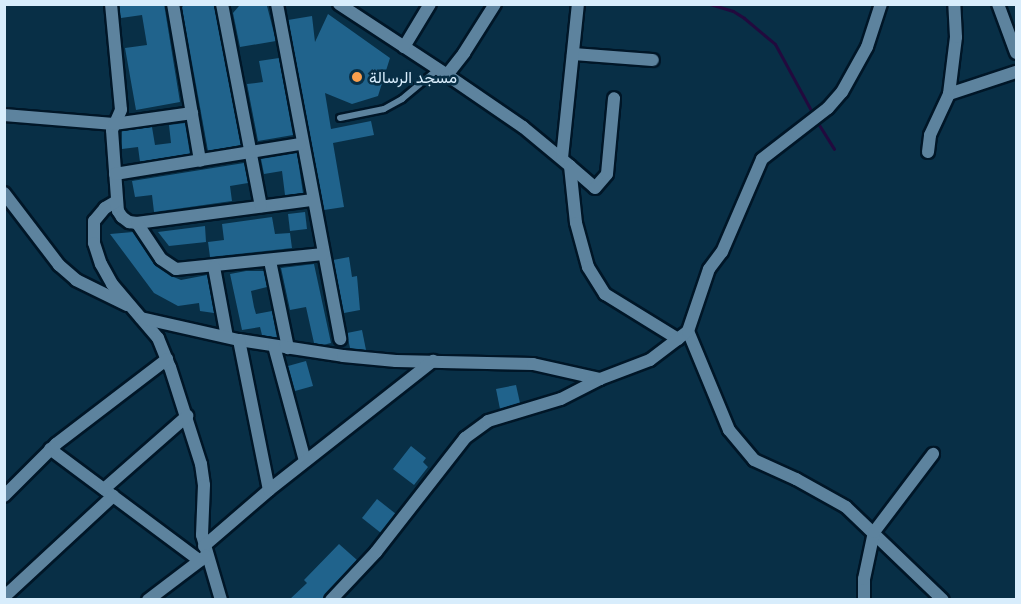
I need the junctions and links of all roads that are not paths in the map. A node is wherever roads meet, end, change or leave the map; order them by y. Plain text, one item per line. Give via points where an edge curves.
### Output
1 (111, 4) edge
2 (173, 4) edge
3 (222, 4) edge
4 (277, 4) edge
5 (339, 4) edge
6 (430, 4) edge
7 (495, 4) edge
8 (578, 4) edge
9 (881, 4) edge
10 (954, 4) edge
11 (998, 4) edge
12 (404, 47) junction
13 (1017, 53) edge
14 (573, 54) junction
15 (654, 60) dead end
16 (443, 72) junction
17 (1017, 72) edge
18 (949, 94) junction
19 (614, 98) dead end
20 (192, 113) junction
21 (4, 116) edge
22 (340, 118) dead end
23 (114, 124) junction
24 (301, 144) junction
25 (928, 152) dead end
26 (251, 153) junction
27 (200, 161) junction
28 (566, 162) junction
29 (115, 174) junction
30 (4, 193) edge
31 (312, 200) junction
32 (117, 201) junction
33 (261, 206) junction
34 (137, 222) junction
35 (323, 254) junction
36 (270, 261) junction
37 (214, 267) junction
38 (131, 306) junction
39 (141, 318) junction
40 (683, 335) junction
41 (233, 338) junction
42 (340, 339) dead end
43 (274, 346) junction
44 (288, 348) junction
45 (167, 359) junction
46 (433, 361) junction
47 (600, 379) junction
48 (187, 416) junction
49 (50, 449) junction
50 (933, 454) dead end
51 (305, 461) junction
52 (269, 490) junction
53 (109, 493) junction
54 (4, 496) edge
55 (874, 532) junction
56 (204, 554) junction
57 (4, 597) edge
58 (148, 600) edge
59 (221, 600) edge
60 (331, 600) edge
61 (864, 600) edge
62 (943, 600) edge

1 - 23 street via 121,110
2 - 20 street
3 - 26 street
4 - 24 street
5 - 12 street
6 - 12 street
7 - 16 street via 464,53
8 - 14 street
9 - 40 street via 867,47 842,92 762,159 722,252 709,269
10 - 18 street via 956,37
11 - 13 street
12 - 16 street
14 - 15 street
14 - 28 street
16 - 22 lane via 384,109
16 - 28 street
17 - 18 street
18 - 25 street via 930,135
19 - 28 street via 607,174 595,188
20 - 23 street
20 - 27 street
21 - 23 street
23 - 29 street
24 - 26 street
24 - 31 street
26 - 27 street
26 - 33 street
27 - 29 street
28 - 40 street via 588,267 605,294
29 - 32 street
30 - 38 street via 59,265 76,280
31 - 33 street
31 - 35 street
32 - 34 street via 122,217
32 - 38 street via 94,222 94,243 101,264
33 - 34 street
34 - 37 street via 168,265
35 - 36 street
35 - 42 street
36 - 37 street
36 - 44 street
37 - 41 street
38 - 39 street
39 - 41 street
39 - 45 street via 158,338
40 - 47 street via 650,360
40 - 55 street via 729,430 754,460 846,507
41 - 43 street
41 - 52 street
43 - 44 street
43 - 51 street
44 - 46 street via 396,361
45 - 48 street
45 - 49 street
46 - 47 street via 533,364
46 - 51 street
47 - 60 street via 561,399 488,421 465,438 376,552
48 - 53 street
48 - 56 street via 204,485
49 - 53 street
49 - 54 street
50 - 55 street
51 - 52 street
52 - 56 street
53 - 56 street
53 - 57 street
55 - 61 street via 864,579
55 - 62 street
56 - 58 street
56 - 59 street

